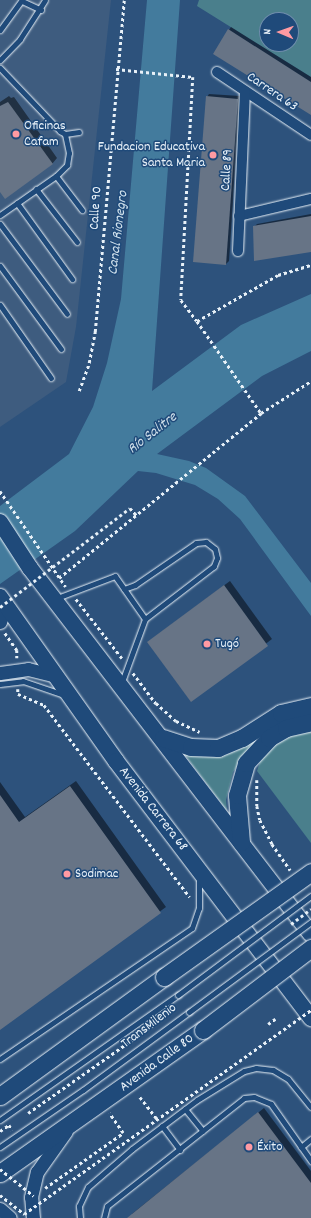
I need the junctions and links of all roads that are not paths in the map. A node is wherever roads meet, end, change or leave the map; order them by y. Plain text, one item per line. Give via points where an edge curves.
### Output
1 (22, 0) edge
2 (45, 0) edge
3 (41, 10) junction
4 (0, 30) edge
5 (0, 60) edge
6 (0, 68) edge
7 (217, 72) dead end
8 (245, 91) junction
9 (79, 132) dead end
10 (65, 134) junction
11 (311, 135) edge
12 (56, 176) junction
13 (36, 189) junction
14 (311, 199) edge
15 (17, 203) junction
16 (82, 210) dead end
17 (0, 215) edge
18 (239, 216) junction
19 (0, 224) edge
20 (77, 242) dead end
21 (238, 251) dead end
22 (0, 266) edge
23 (72, 279) dead end
24 (0, 305) edge
25 (67, 314) dead end
26 (61, 349) dead end
27 (51, 378) dead end
28 (0, 522) edge
29 (124, 589) junction
30 (54, 600) junction
31 (2, 603) edge
32 (145, 620) junction
33 (2, 627) edge
34 (0, 673) edge
35 (56, 676) junction
36 (0, 684) edge
37 (121, 685) junction
38 (72, 699) junction
39 (311, 706) edge
40 (311, 722) edge
41 (163, 738) junction
42 (241, 842) junction
43 (199, 869) junction
44 (311, 872) edge
45 (311, 896) edge
46 (311, 922) edge
47 (311, 934) edge
48 (311, 948) edge
49 (311, 1018) edge
50 (0, 1059) edge
51 (3, 1093) edge
52 (311, 1107) edge
53 (185, 1109) junction
54 (0, 1120) edge
55 (72, 1124) junction
56 (162, 1126) junction
57 (203, 1131) junction
58 (311, 1139) edge
59 (0, 1147) edge
60 (301, 1147) junction
61 (180, 1150) junction
62 (311, 1161) edge
63 (0, 1173) edge
64 (0, 1209) edge
65 (10, 1218) edge
66 (33, 1218) edge
67 (80, 1218) edge
68 (104, 1218) edge

1 - 3 lane
1 - 4 lane
2 - 3 lane
3 - 5 lane via 20,40
6 - 10 lane
7 - 8 street, Carrera 63
8 - 11 street, Carrera 63
8 - 18 street, Calle 89
9 - 10 lane
10 - 12 lane via 69,160
12 - 13 lane
12 - 16 lane
13 - 15 lane
13 - 20 lane
14 - 18 street
15 - 17 lane
15 - 23 lane
18 - 21 street, Calle 89
19 - 25 lane
22 - 26 lane
24 - 27 lane
28 - 30 main road
29 - 30 lane via 114,576
29 - 32 lane
29 - 32 lane via 135,585 196,543 206,542 215,549 217,558 214,566
30 - 37 main road
31 - 33 street
31 - 35 main road, Avenida Carrera 68
32 - 37 lane
34 - 35 street via 28,669
35 - 38 main road, Avenida Carrera 68
36 - 38 lane via 23,681
37 - 41 main road
38 - 43 main road, Avenida Carrera 68
39 - 41 highway via 280,713 242,738 218,748 191,747
40 - 42 highway via 286,728 269,738 246,763 237,796
41 - 42 main road
42 - 47 main road
43 - 49 main road, Avenida Carrera 68
43 - 50 lane via 199,908 192,928
44 - 51 highway, bridge
45 - 54 lane, TransMilenio, bridge via 178,996
46 - 59 lane, TransMilenio, bridge via 83,1090
48 - 55 highway, Avenida Calle 80, bridge
52 - 53 lane via 288,1079 273,1070 256,1068 244,1070
53 - 56 lane
53 - 57 lane
55 - 63 highway, Avenida Calle 80
55 - 66 street via 37,1172 31,1197
56 - 61 lane
56 - 67 lane via 88,1187 79,1206
57 - 60 lane via 244,1098 254,1097 271,1104
57 - 61 lane
58 - 60 lane
60 - 62 lane
61 - 68 lane via 107,1206
64 - 65 street

